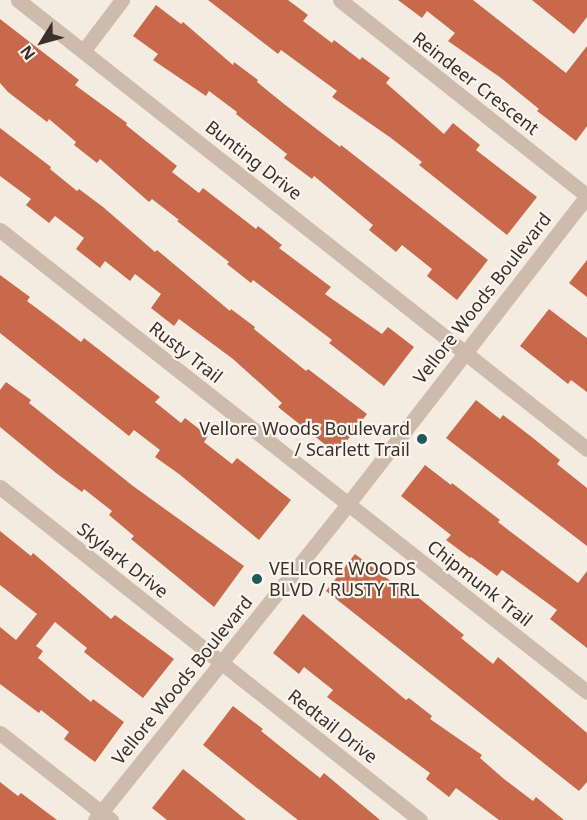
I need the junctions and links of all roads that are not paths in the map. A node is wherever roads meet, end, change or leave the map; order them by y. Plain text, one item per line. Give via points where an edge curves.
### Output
1 (18, 0) edge
2 (122, 0) edge
3 (340, 0) edge
4 (84, 50) junction
5 (587, 196) edge
6 (0, 230) edge
7 (464, 352) junction
8 (587, 449) edge
9 (0, 487) edge
10 (348, 504) junction
11 (221, 663) junction
12 (587, 692) edge
13 (0, 733) edge
14 (102, 818) edge
15 (420, 820) edge

1 - 4 street, Bunting Drive
2 - 4 street
3 - 5 street, Reindeer Crescent
4 - 7 street, Bunting Drive
5 - 7 street, Vellore Woods Boulevard
6 - 10 street, Rusty Trail
7 - 8 street, Bunting Drive
7 - 10 street, Vellore Woods Boulevard
9 - 11 street, Skylark Drive
10 - 11 street, Vellore Woods Boulevard
10 - 12 street, Chipmunk Trail
11 - 14 street, Vellore Woods Boulevard
11 - 15 street, Redtail Drive
13 - 14 street

